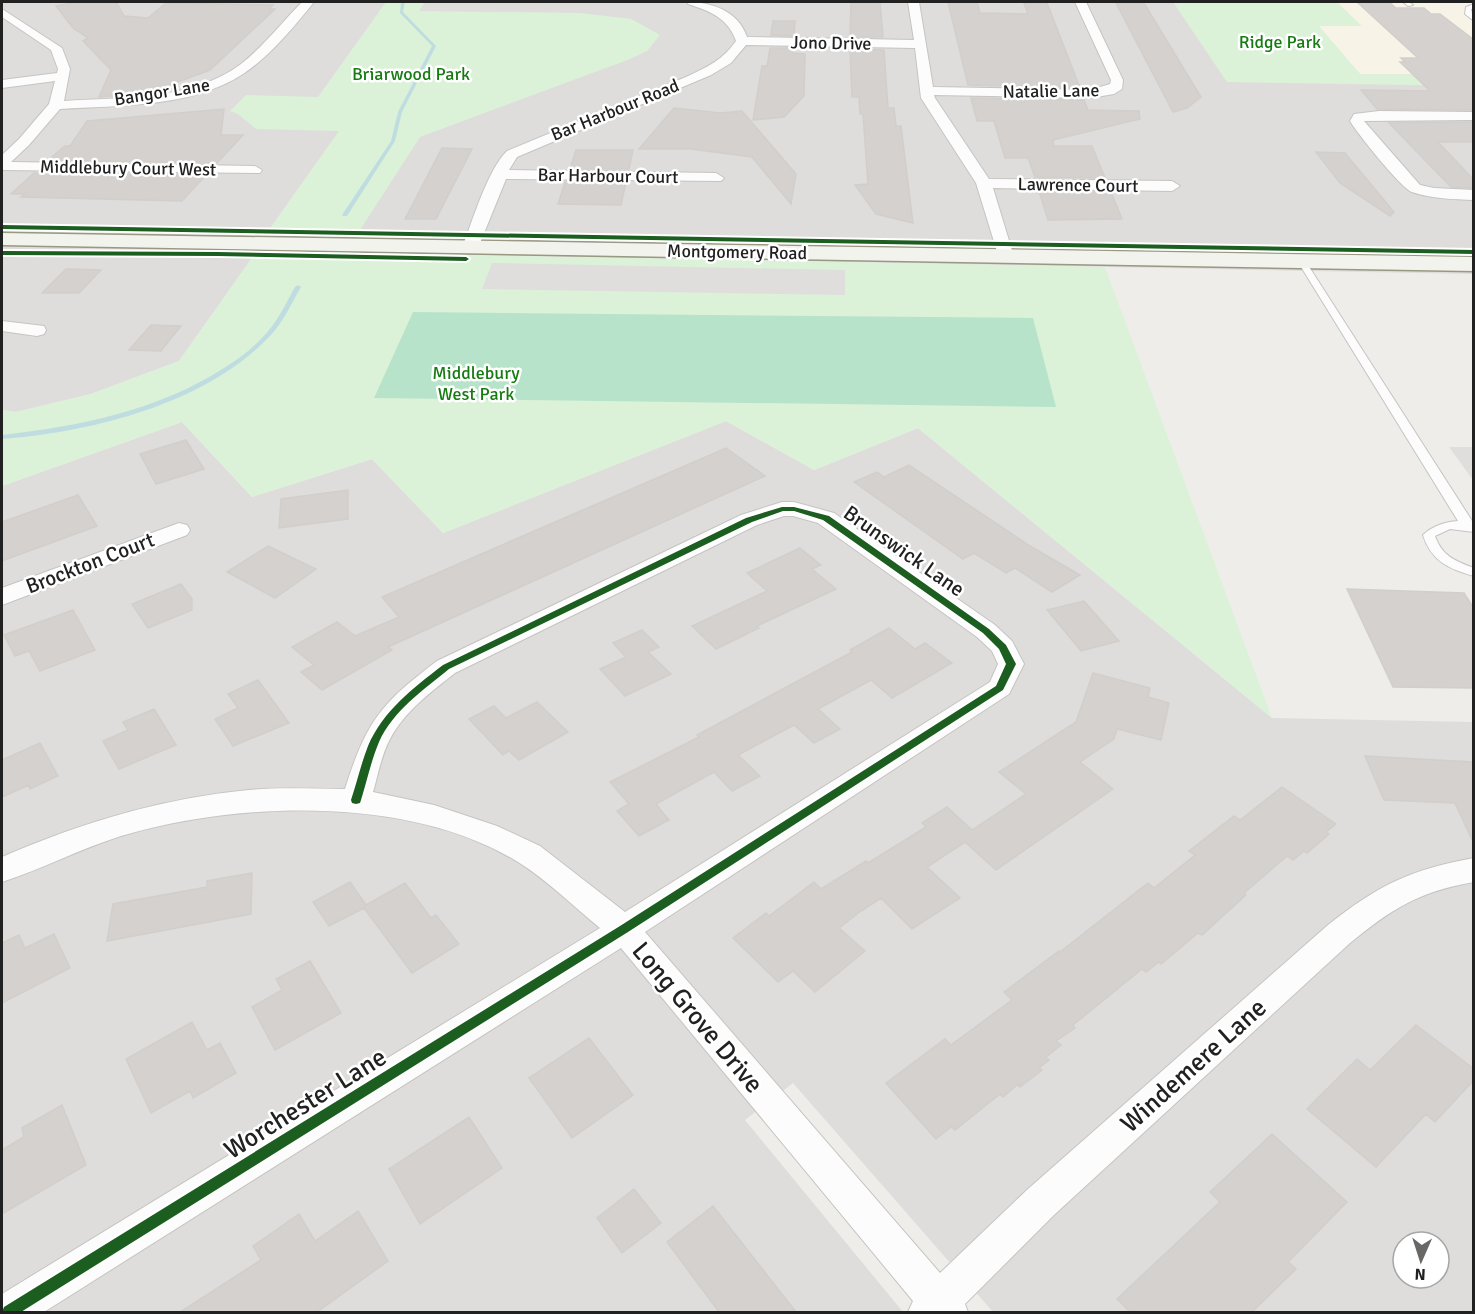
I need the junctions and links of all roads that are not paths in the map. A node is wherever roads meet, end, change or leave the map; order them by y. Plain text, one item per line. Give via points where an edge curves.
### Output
1 (308, 2) edge
2 (724, 2) edge
3 (915, 2) edge
4 (1081, 2) edge
5 (699, 4) edge
6 (1473, 6) edge
7 (4, 7) edge
8 (1473, 19) edge
9 (742, 41) junction
10 (920, 44) junction
11 (63, 76) junction
12 (2, 84) edge
13 (927, 91) junction
14 (56, 105) junction
15 (1473, 116) edge
16 (2, 162) edge
17 (2, 166) edge
18 (255, 170) dead end
19 (500, 174) junction
20 (716, 178) dead end
21 (984, 183) junction
22 (1172, 186) dead end
23 (1473, 195) edge
24 (2, 239) edge
25 (470, 248) junction
26 (1006, 257) junction
27 (1302, 262) junction
28 (1473, 264) edge
29 (2, 326) edge
30 (37, 330) dead end
31 (1470, 527) edge
32 (179, 530) dead end
33 (1473, 572) edge
34 (2, 597) edge
35 (356, 800) junction
36 (2, 870) edge
37 (1473, 870) edge
38 (624, 929) junction
39 (939, 1309) edge
40 (9, 1312) edge

1 - 14 street, Bangor Lane via 245,67 219,83 160,96
2 - 5 street
3 - 10 street
4 - 13 street, Natalie Lane via 1117,80 1113,89 1082,94
5 - 9 street via 727,17 735,24
6 - 8 lane via 1468,8
7 - 11 street via 56,48
9 - 10 street, Jono Drive
9 - 19 street, Bar Harbour Road via 734,55 711,70 520,149 507,159
10 - 13 street
11 - 12 street
11 - 14 street
13 - 21 street via 931,104
14 - 16 street
15 - 23 street via 1368,116 1357,121 1415,188
17 - 18 street, Middlebury Court West
19 - 20 street, Bar Harbour Court
19 - 25 street, Bar Harbour Road
21 - 22 street, Lawrence Court
21 - 26 street
24 - 25 street, Montgomery Road
25 - 26 street, Montgomery Road
26 - 27 street, Montgomery Road
27 - 28 street, Montgomery Road
27 - 31 lane
29 - 30 street
31 - 33 lane via 1442,526 1429,535 1432,550 1451,564
32 - 34 street, Brockton Court
35 - 36 street, Long Grove Drive via 283,799 192,809 120,825
35 - 38 street, Long Grove Drive via 434,816 529,854
35 - 38 street, Brunswick Lane via 376,739 391,716 410,695 446,667 749,520 782,509 826,518 1003,647 1011,664 1000,688
37 - 39 street, Windemere Lane via 1401,888 1339,934 1041,1202
38 - 39 street, Long Grove Drive
38 - 40 street, Worchester Lane

